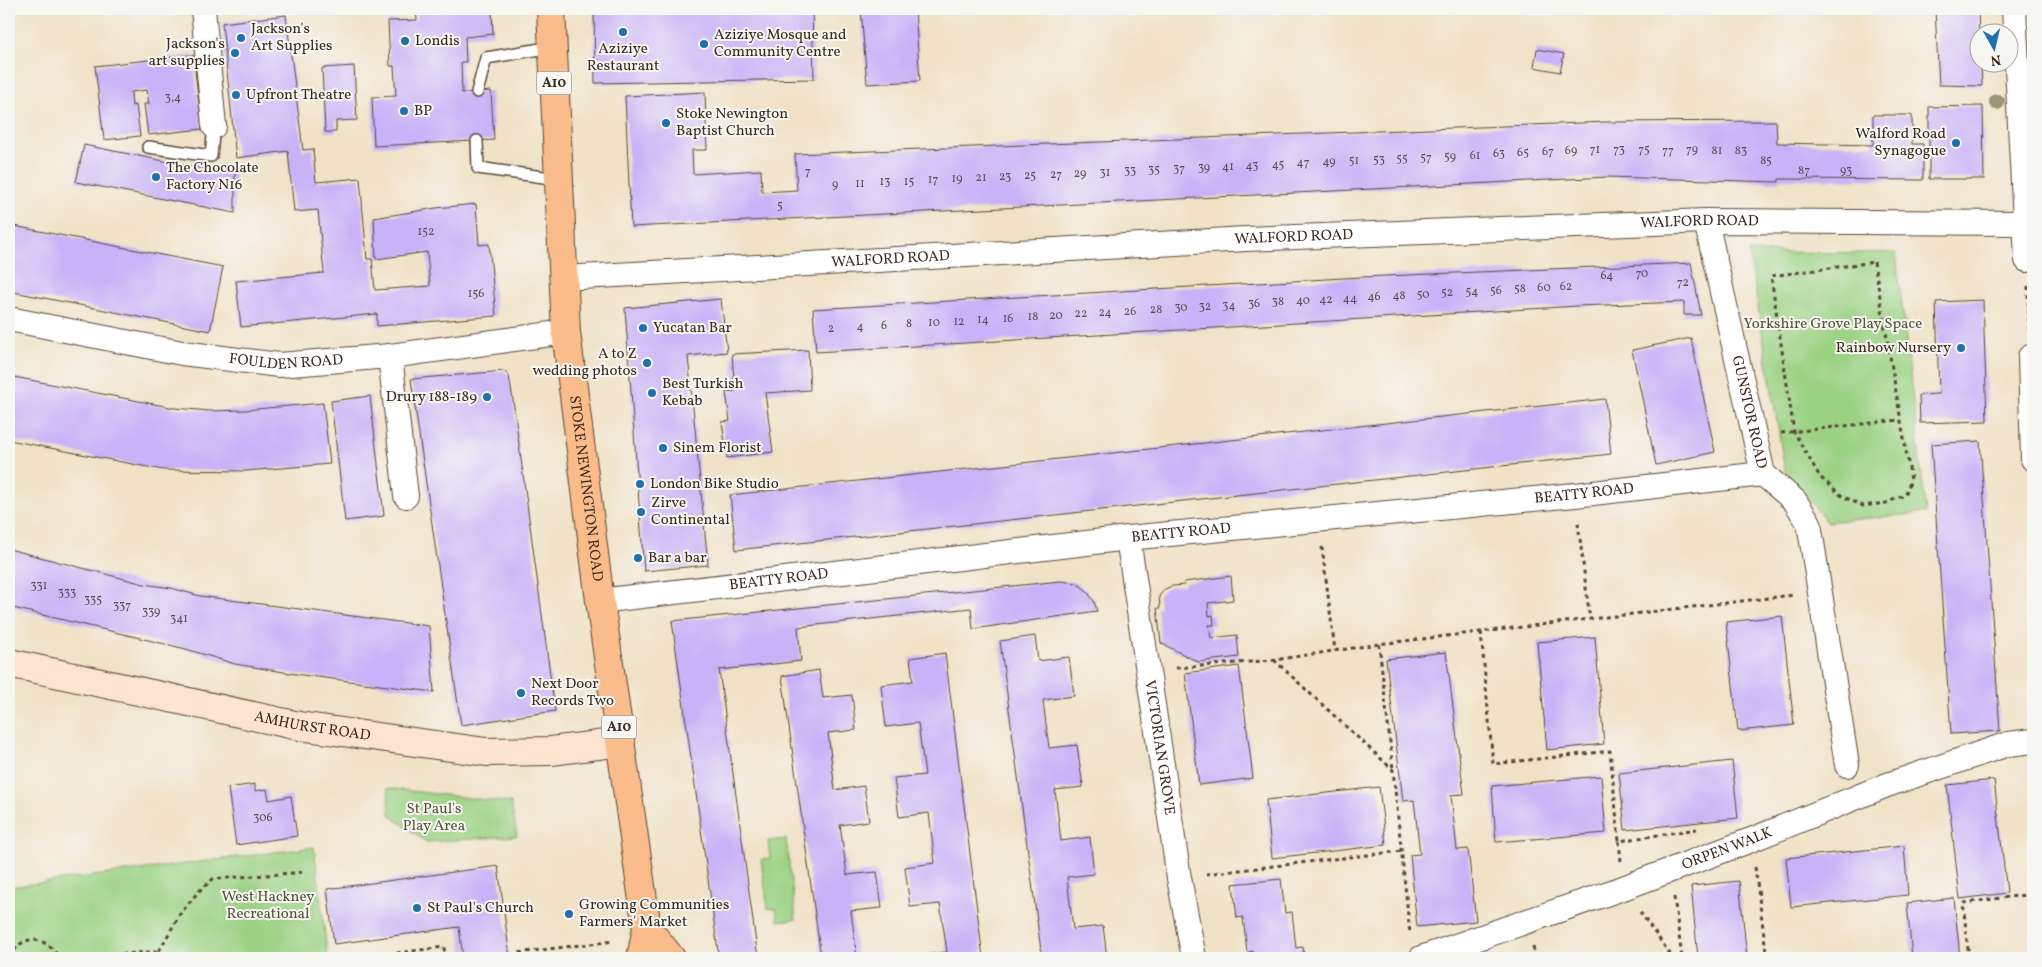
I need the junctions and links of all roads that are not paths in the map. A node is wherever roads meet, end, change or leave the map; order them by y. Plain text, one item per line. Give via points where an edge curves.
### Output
1 (203, 9) edge
2 (551, 9) edge
3 (2014, 9) edge
4 (553, 47) junction
5 (477, 92) dead end
6 (214, 126) joint
7 (477, 141) dead end
8 (148, 147) dead end
9 (558, 178) junction
10 (1706, 221) junction
11 (2026, 223) junction
12 (2027, 260) road end
13 (563, 278) junction
14 (9, 320) edge
15 (566, 332) junction
16 (390, 356) junction
17 (2031, 357) edge
18 (2033, 459) edge
19 (1763, 474) junction
20 (406, 496) dead end
21 (1128, 538) junction
22 (600, 601) junction
23 (9, 663) edge
24 (2033, 741) edge
25 (621, 742) junction
26 (1846, 765) dead end
27 (647, 928) junction
28 (1416, 948) edge
29 (640, 958) edge
30 (671, 958) edge
31 (1194, 958) edge

1 - 6 street
2 - 4 highway, STOKE NEWINGTON ROAD / A10
3 - 11 street
4 - 5 lane via 486,58
4 - 9 highway, STOKE NEWINGTON ROAD / A10
6 - 8 lane via 211,156
7 - 9 lane via 478,168
9 - 13 highway, STOKE NEWINGTON ROAD / A10
10 - 11 street, WALFORD ROAD
10 - 13 street, WALFORD ROAD via 1246,239
10 - 19 street, GUNSTOR ROAD
11 - 12 street
13 - 15 highway, STOKE NEWINGTON ROAD / A10
14 - 16 street, FOULDEN ROAD via 182,353 279,365
15 - 16 street, FOULDEN ROAD
15 - 22 highway, STOKE NEWINGTON ROAD / A10
16 - 20 street
17 - 18 street
19 - 21 street, BEATTY ROAD
19 - 26 street, GUNSTOR ROAD via 1796,501 1809,524
21 - 22 street, BEATTY ROAD
21 - 31 street, VICTORIAN GROVE
22 - 25 highway, STOKE NEWINGTON ROAD / A10
23 - 25 street, AMHURST ROAD via 299,726 486,752 551,751
24 - 28 street, ORPEN WALK via 2008,744 1887,785 1624,888
25 - 27 highway, STOKE NEWINGTON ROAD / A10
27 - 29 highway, A10
27 - 30 highway

